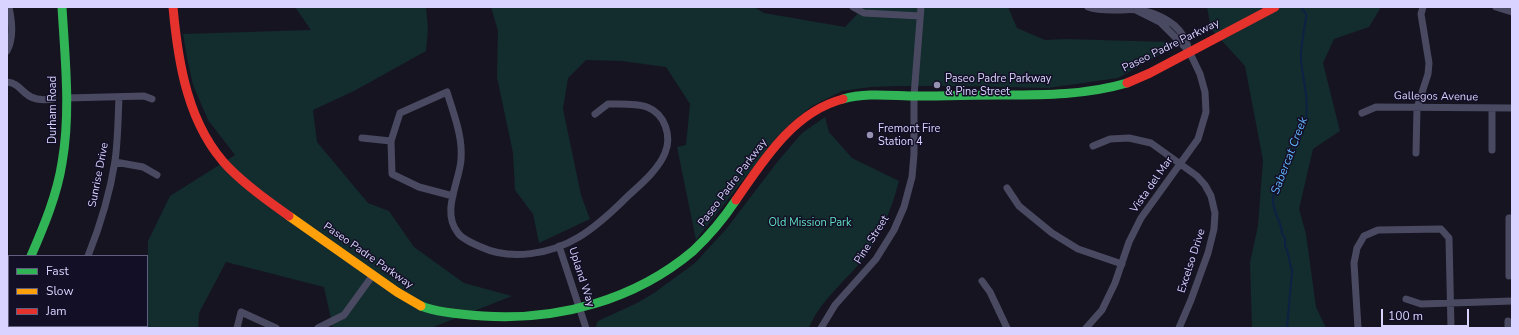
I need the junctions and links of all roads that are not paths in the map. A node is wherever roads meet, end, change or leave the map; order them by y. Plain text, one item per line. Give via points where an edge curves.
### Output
1 (10, 7) edge
2 (62, 7) edge
3 (173, 7) edge
4 (853, 7) edge
5 (921, 7) edge
6 (1088, 7) edge
7 (1423, 7) edge
8 (1496, 7) edge
9 (1274, 8) edge
10 (1512, 12) edge
11 (920, 16) junction
12 (7, 51) edge
13 (1188, 51) junction
14 (7, 82) edge
15 (914, 96) junction
16 (119, 97) junction
17 (67, 98) junction
18 (53, 99) dead end
19 (152, 99) dead end
20 (1418, 108) junction
21 (1492, 108) junction
22 (1512, 108) edge
23 (1362, 113) dead end
24 (595, 114) dead end
25 (362, 138) dead end
26 (391, 140) junction
27 (1094, 146) dead end
28 (1492, 150) dead end
29 (1416, 153) dead end
30 (115, 162) junction
31 (1180, 164) junction
32 (157, 175) dead end
33 (1006, 188) dead end
34 (453, 196) junction
35 (1512, 218) edge
36 (559, 246) junction
37 (31, 255) edge
38 (88, 255) edge
39 (1122, 264) junction
40 (373, 275) junction
41 (1509, 276) dead end
42 (982, 281) dead end
43 (1406, 299) dead end
44 (1512, 301) edge
45 (1450, 303) junction
46 (581, 316) junction
47 (237, 328) edge
48 (276, 328) edge
49 (318, 328) edge
50 (586, 328) edge
51 (821, 328) edge
52 (1007, 328) edge
53 (1086, 328) edge
54 (1179, 328) edge
55 (1358, 328) edge
56 (1451, 328) edge

1 - 12 street via 12,36
2 - 17 main road, Durham Road
3 - 40 main road, Paseo Padre Parkway via 176,42 187,92 202,130 228,166 261,196
4 - 11 street via 864,13
5 - 11 street, Pine Street
6 - 13 street, Vista del Mar via 1153,12 1167,20 1184,36 1188,43
7 - 20 street via 1421,14 1429,62
8 - 10 street
9 - 13 main road, Paseo Padre Parkway
11 - 15 street, Pine Street
13 - 15 main road, Paseo Padre Parkway via 1134,79 1071,94
13 - 31 street, Vista del Mar via 1200,74 1205,92 1206,112 1198,139
14 - 18 street via 14,83 31,98
15 - 46 main road, Paseo Padre Parkway via 870,95 842,99 816,110 795,126 772,150 719,223 690,255 653,282
15 - 51 street, Pine Street via 912,177 904,207 894,230 876,259 835,305
16 - 17 street
16 - 19 street via 144,96
16 - 30 street, Sunrise Drive
17 - 37 main road, Durham Road via 64,152 59,176
20 - 21 street, Gallegos Avenue
20 - 23 street, Gallegos Avenue via 1376,107
20 - 29 street
21 - 22 street, Gallegos Avenue
21 - 28 street
24 - 36 street via 608,104 647,107 664,121 668,142 665,153 641,184 603,219 579,237
25 - 26 street
26 - 34 street via 392,174 419,187
26 - 34 street via 400,113 447,92 460,133 461,160
27 - 31 street, Excelso Drive via 1110,139 1129,138 1151,143
30 - 32 street via 144,167
30 - 38 street, Sunrise Drive
31 - 39 street, Vista del Mar via 1141,218
31 - 54 street, Excelso Drive via 1205,185 1212,196 1215,213 1208,252
33 - 39 street via 1019,206 1052,234 1078,250
34 - 36 street via 450,219 458,234 475,245 506,255 532,254
35 - 41 street via 1509,218
36 - 46 street, Upland Way
39 - 53 street, Vista del Mar via 1116,283 1102,310
40 - 46 main road, Paseo Padre Parkway via 399,294 424,307 474,322 497,325 532,324
40 - 49 street via 344,315
42 - 52 street
43 - 45 street via 1421,304
44 - 45 street
45 - 55 street via 1450,238 1441,229 1378,230 1364,236 1356,248 1354,264
45 - 56 street
46 - 50 street, Upland Way
47 - 48 street via 241,312

